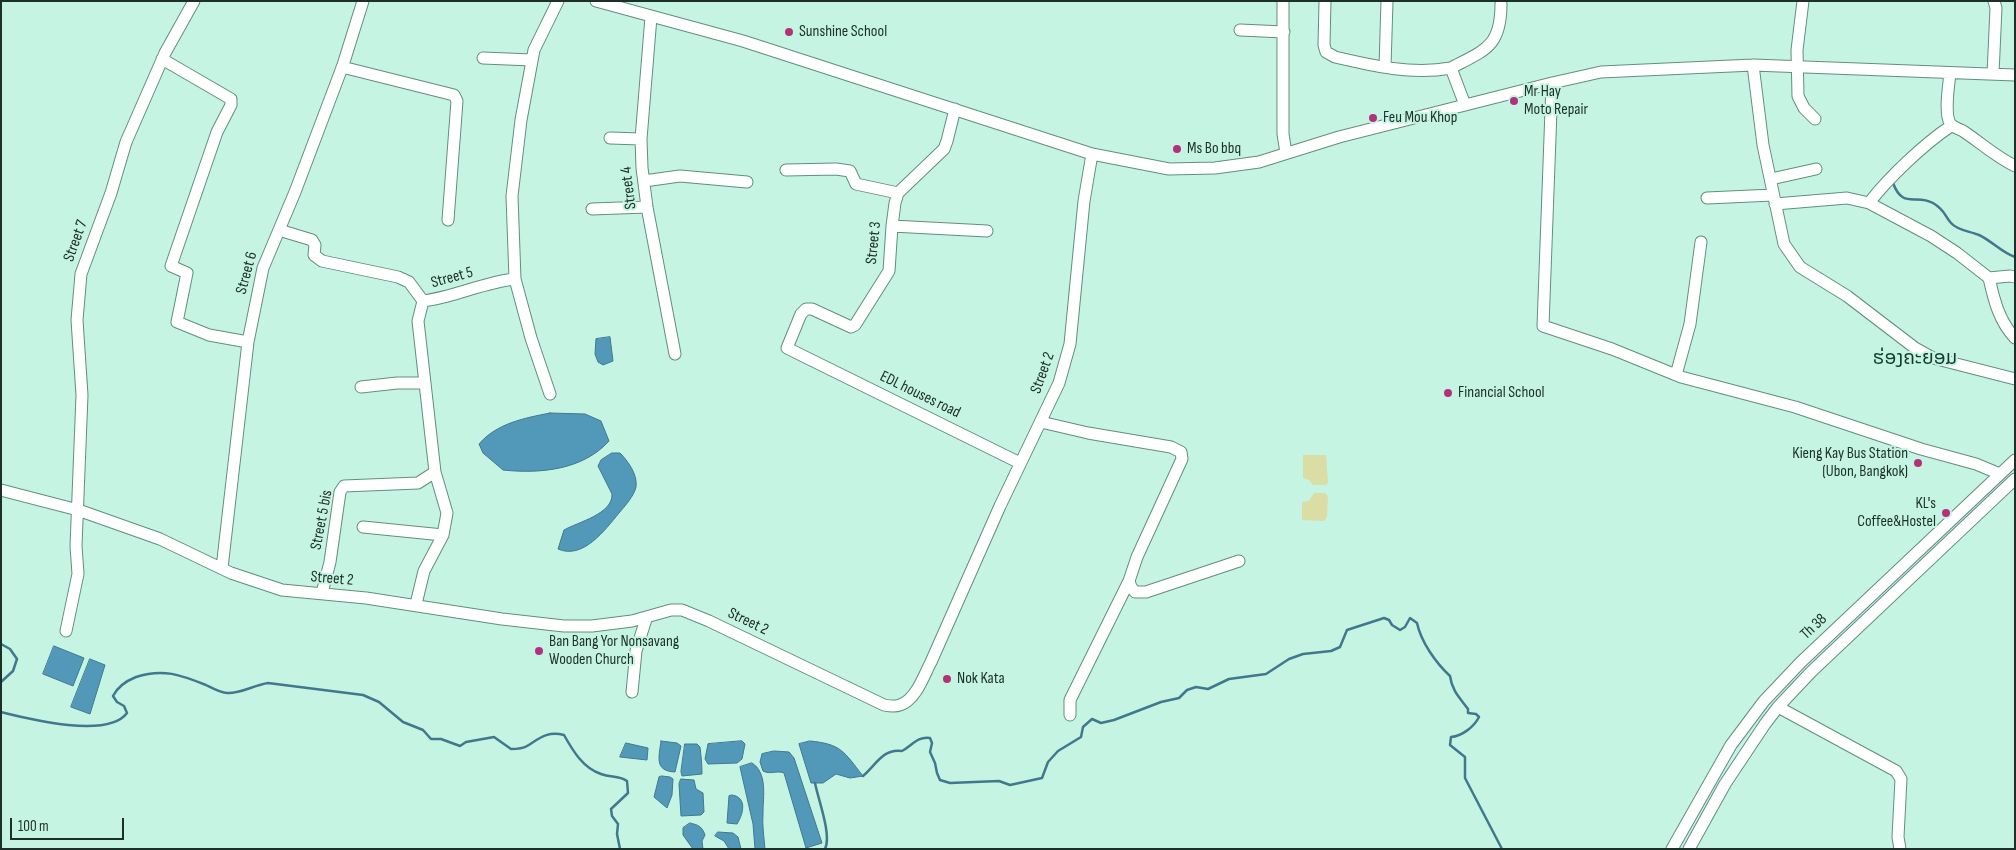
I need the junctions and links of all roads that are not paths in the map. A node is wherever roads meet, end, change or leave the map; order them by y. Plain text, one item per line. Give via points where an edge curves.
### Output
1 (194, 1) edge
2 (362, 1) edge
3 (558, 1) edge
4 (596, 1) edge
5 (1282, 1) edge
6 (1325, 1) edge
7 (1387, 1) edge
8 (1803, 1) edge
9 (1994, 1) edge
10 (1501, 4) dead end
11 (650, 17) junction
12 (1240, 30) dead end
13 (1284, 32) junction
14 (483, 58) dead end
15 (162, 59) junction
16 (532, 60) junction
17 (1753, 65) junction
18 (1799, 66) junction
19 (342, 67) junction
20 (1385, 67) junction
21 (1451, 68) junction
22 (1950, 72) junction
23 (1993, 74) junction
24 (2015, 75) edge
25 (1552, 83) junction
26 (1465, 105) junction
27 (955, 109) junction
28 (1815, 119) dead end
29 (1952, 126) junction
30 (610, 138) dead end
31 (641, 139) junction
32 (1286, 153) junction
33 (1092, 154) junction
34 (2015, 166) edge
35 (1816, 169) dead end
36 (786, 170) dead end
37 (1771, 179) junction
38 (644, 181) junction
39 (747, 182) dead end
40 (898, 194) junction
41 (1707, 198) dead end
42 (1774, 200) junction
43 (1869, 203) junction
44 (647, 207) junction
45 (592, 209) dead end
46 (448, 220) dead end
47 (892, 226) junction
48 (279, 230) junction
49 (987, 231) dead end
50 (1701, 242) dead end
51 (1989, 278) junction
52 (2015, 278) edge
53 (516, 279) junction
54 (423, 301) junction
55 (2015, 338) edge
56 (248, 342) junction
57 (787, 348) joint
58 (675, 354) dead end
59 (1676, 374) junction
60 (2015, 379) edge
61 (425, 382) junction
62 (361, 387) dead end
63 (550, 394) dead end
64 (1041, 422) junction
65 (2015, 460) edge
66 (1020, 463) junction
67 (435, 472) junction
68 (2000, 474) junction
69 (2015, 479) edge
70 (1, 490) edge
71 (78, 510) junction
72 (363, 528) dead end
73 (443, 535) junction
74 (1239, 561) dead end
75 (222, 568) junction
76 (1129, 580) junction
77 (322, 593) junction
78 (416, 604) junction
79 (646, 618) junction
80 (66, 631) dead end
81 (632, 692) dead end
82 (1778, 706) junction
83 (1753, 715) junction
84 (1070, 716) dead end
85 (1765, 724) junction
86 (1672, 849) edge
87 (1689, 849) edge
88 (1900, 849) edge

1 - 15 street, Street 7
2 - 19 street, Street 6
3 - 16 street
4 - 11 street
5 - 13 street
6 - 20 street via 1326,52 1335,57
7 - 20 street
8 - 18 street via 1797,50
9 - 23 street
10 - 21 street via 1499,27 1490,45
11 - 27 street via 743,41
11 - 31 street, Street 4
12 - 13 street
13 - 32 street via 1283,134
14 - 16 street
15 - 56 street via 231,99 171,266 187,273 177,322 209,336
15 - 71 street, Street 7 via 126,142 81,274 77,320 82,395
16 - 53 street via 512,196
17 - 18 street
17 - 25 street via 1601,72
17 - 37 street via 1763,145
18 - 22 street
18 - 28 street via 1798,96
19 - 46 street via 454,95 457,101
19 - 48 street, Street 6
20 - 21 street via 1431,72
21 - 26 street
22 - 23 street
22 - 29 street via 1948,101
23 - 24 street
25 - 26 street
25 - 59 street via 1543,326
26 - 32 street
27 - 33 street
27 - 40 street via 944,149
29 - 34 street
29 - 43 street via 1939,134
30 - 31 street
31 - 38 street, Street 4
32 - 33 street via 1259,162 1215,168 1169,169
33 - 64 street, Street 2 via 1084,201 1070,344 1059,383
35 - 37 street
36 - 40 street via 850,171 856,184
37 - 42 street
38 - 39 street via 680,176
38 - 44 street, Street 4
40 - 47 street, Street 3
41 - 42 street
42 - 43 street via 1846,198
42 - 60 street via 1784,244 1800,267 1847,296 1933,358
43 - 51 street via 1931,236
44 - 45 street
44 - 58 street, Street 4
47 - 49 street
47 - 57 street, Street 3 via 889,271 855,325 850,327 806,309
48 - 54 street via 312,240 314,255 322,262 409,282
48 - 56 street, Street 6 via 263,268
50 - 59 street via 1690,324
51 - 52 street
51 - 55 street via 1994,304
53 - 54 street, Street 5 via 443,299
53 - 63 street
54 - 61 street, Street 5 via 418,321
56 - 75 street, Street 6
57 - 66 street, EDL houses road
59 - 68 street via 1804,410
61 - 62 street
61 - 67 street, Street 5
64 - 66 street, Street 2
64 - 76 street via 1088,434 1171,446 1181,452 1182,458
65 - 68 street, Th 38
66 - 79 street, Street 2 via 931,662 910,699 902,705 884,705 682,610 670,610
67 - 73 street, Street 5 via 447,513
67 - 77 street, Street 5 bis via 418,483 344,486 340,492
68 - 83 street, Th 38 via 1801,662
69 - 82 street, Th 38
70 - 71 street, Street 2
71 - 75 street, Street 2 via 160,539
71 - 80 street, Street 7 via 78,574
72 - 73 street
73 - 78 street, Street 5 via 424,571
74 - 76 street via 1146,592 1135,592
75 - 77 street, Street 2 via 231,574 282,590
76 - 84 street via 1070,700
77 - 78 street, Street 2
78 - 79 street, Street 2 via 564,626 592,626
79 - 81 street via 636,651
82 - 85 street, Th 38
82 - 88 street via 1896,771 1900,778
83 - 85 street
83 - 86 street, Th 38 via 1717,768
85 - 87 street, Th 38 via 1725,784

